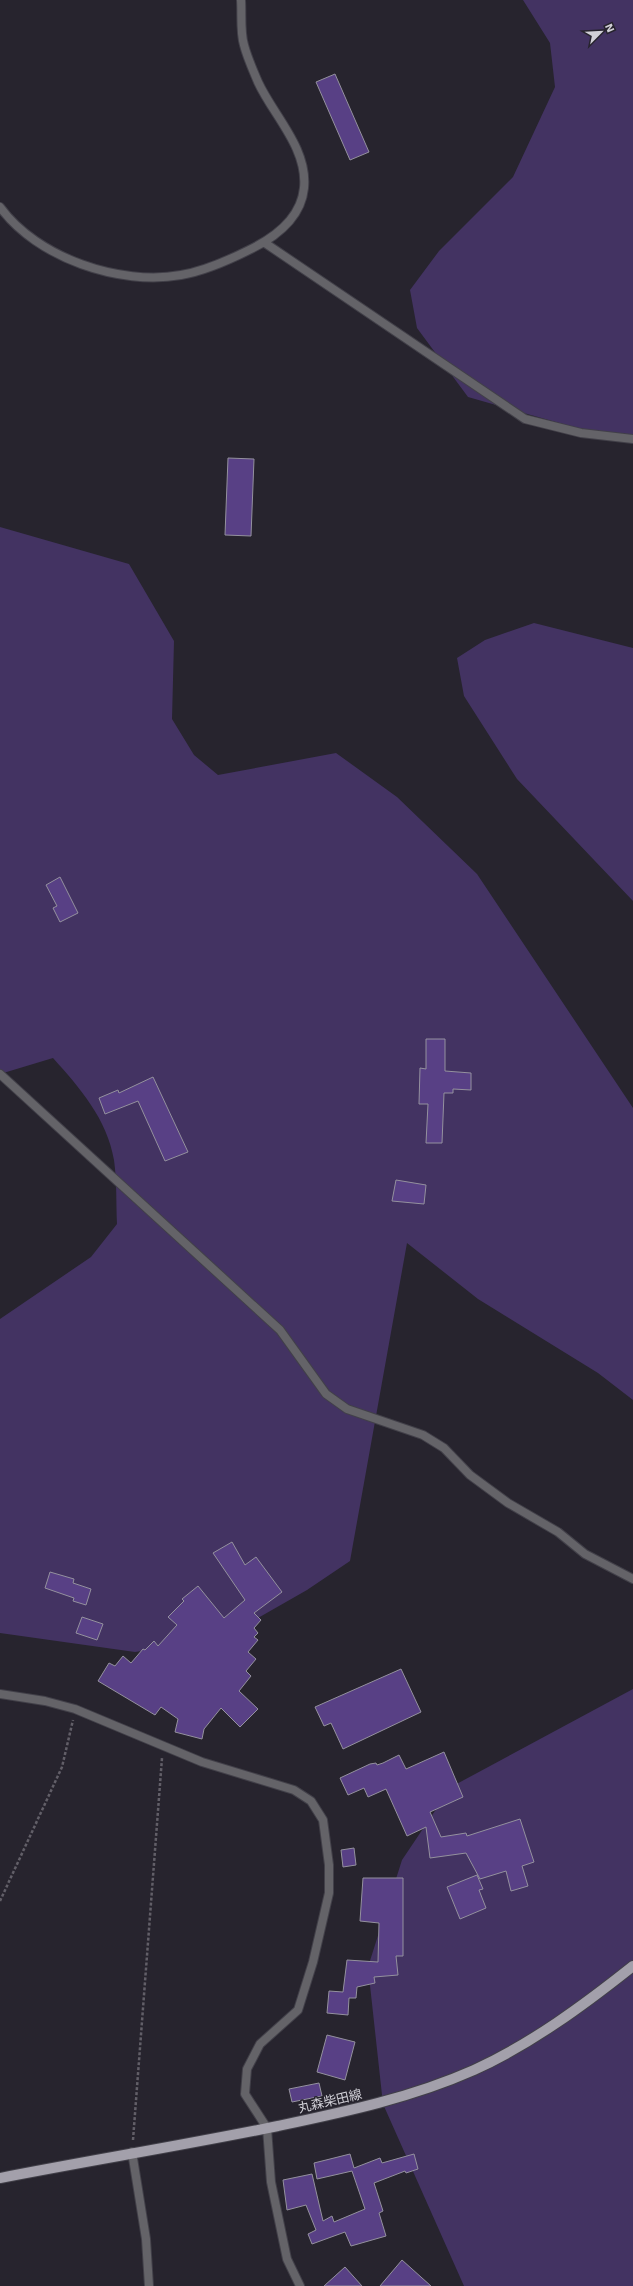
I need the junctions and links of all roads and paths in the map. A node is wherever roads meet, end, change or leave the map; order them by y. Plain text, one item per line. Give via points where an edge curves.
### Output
1 (241, 0) edge
2 (0, 207) edge
3 (265, 242) junction
4 (633, 439) edge
5 (0, 1074) edge
6 (633, 1579) edge
7 (0, 1694) edge
8 (75, 1709) junction
9 (163, 1747) junction
10 (0, 1901) edge
11 (633, 1966) edge
12 (266, 2128) junction
13 (132, 2152) junction
14 (0, 2178) edge
15 (149, 2286) edge
16 (300, 2286) edge

1 - 3 street via 244,44 259,83 282,119 303,166 304,188 299,207 288,222
2 - 3 street via 9,220 31,239 70,259 98,269 137,277 180,275 211,267
3 - 4 street via 525,419 580,433
5 - 6 street via 280,1330 326,1394 346,1409 423,1435 439,1444 470,1475 508,1503 558,1532 585,1554
7 - 8 street
8 - 9 street
8 - 10 path via 62,1767
9 - 12 street via 202,1762 294,1790 311,1801 323,1820 329,1865 329,1893 313,1962 298,2010 260,2044 247,2069 245,2094
9 - 13 path
11 - 12 main road, 丸森柴田線 via 535,2038 474,2070 393,2100
12 - 13 main road, 丸森柴田線
12 - 16 street via 271,2182 287,2259
13 - 14 main road, 丸森柴田線
13 - 15 street via 146,2239

